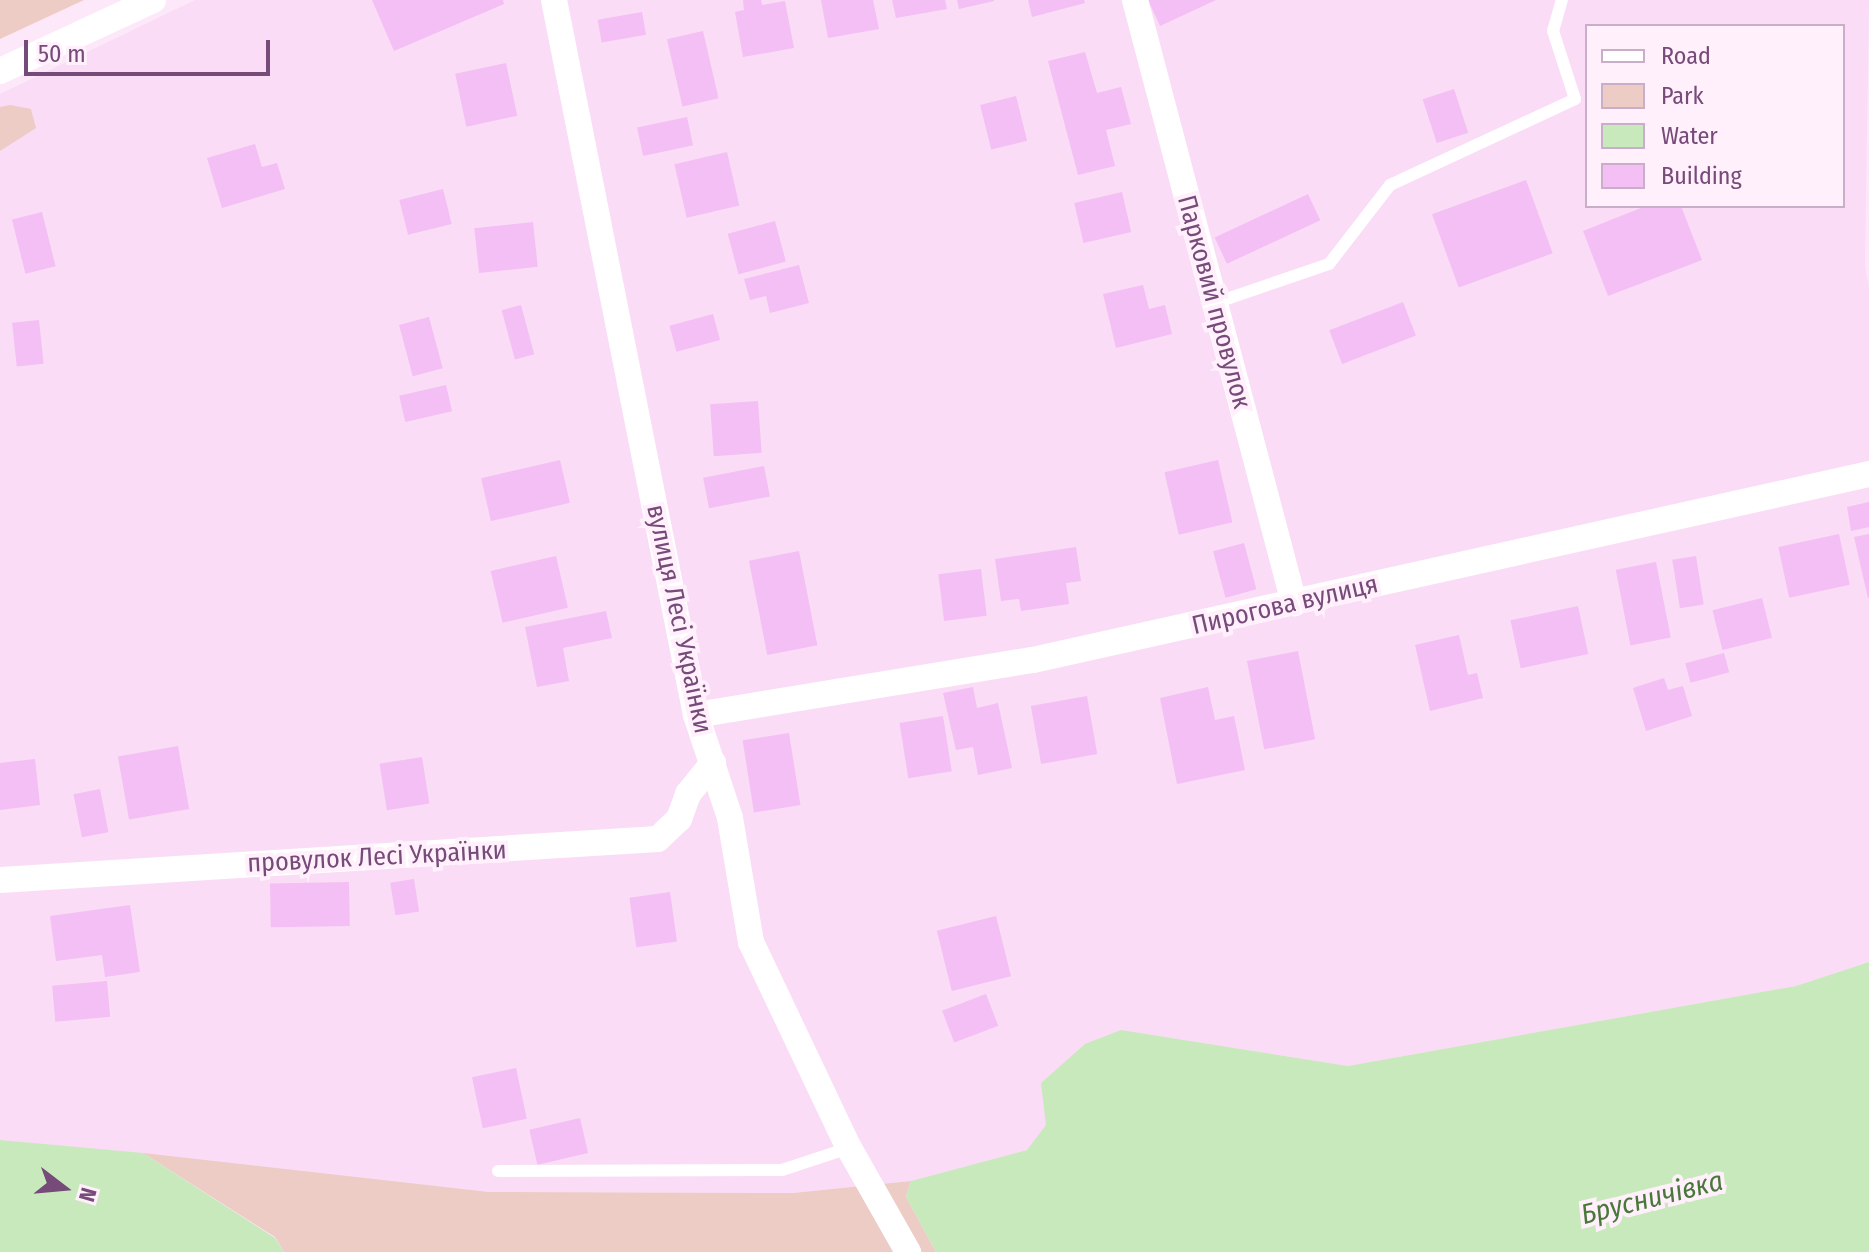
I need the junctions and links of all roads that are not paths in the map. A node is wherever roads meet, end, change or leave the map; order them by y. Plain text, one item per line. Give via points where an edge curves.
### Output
1 (153, 0) edge
2 (554, 0) edge
3 (1135, 0) edge
4 (1562, 0) edge
5 (0, 71) edge
6 (1215, 303) junction
7 (1869, 474) edge
8 (1294, 603) junction
9 (696, 715) junction
10 (713, 763) junction
11 (0, 880) edge
12 (849, 1148) junction
13 (498, 1171) dead end
14 (908, 1252) edge

1 - 5 street
2 - 9 street, вулиця Лесі Українки
3 - 6 street, Парковий провулок
4 - 6 lane via 1553,31 1575,99 1390,185 1329,264
6 - 8 street, Парковий провулок
7 - 8 street, Пирогова вулиця
8 - 9 street, Пирогова вулиця via 1033,660
9 - 10 street, вулиця Лесі Українки
10 - 11 street, провулок Лесі Українки via 688,794 679,819 658,839
10 - 12 street, вулиця Лесі Українки via 730,818 751,942
12 - 13 lane via 782,1170
12 - 14 street, вулиця Лесі Українки

